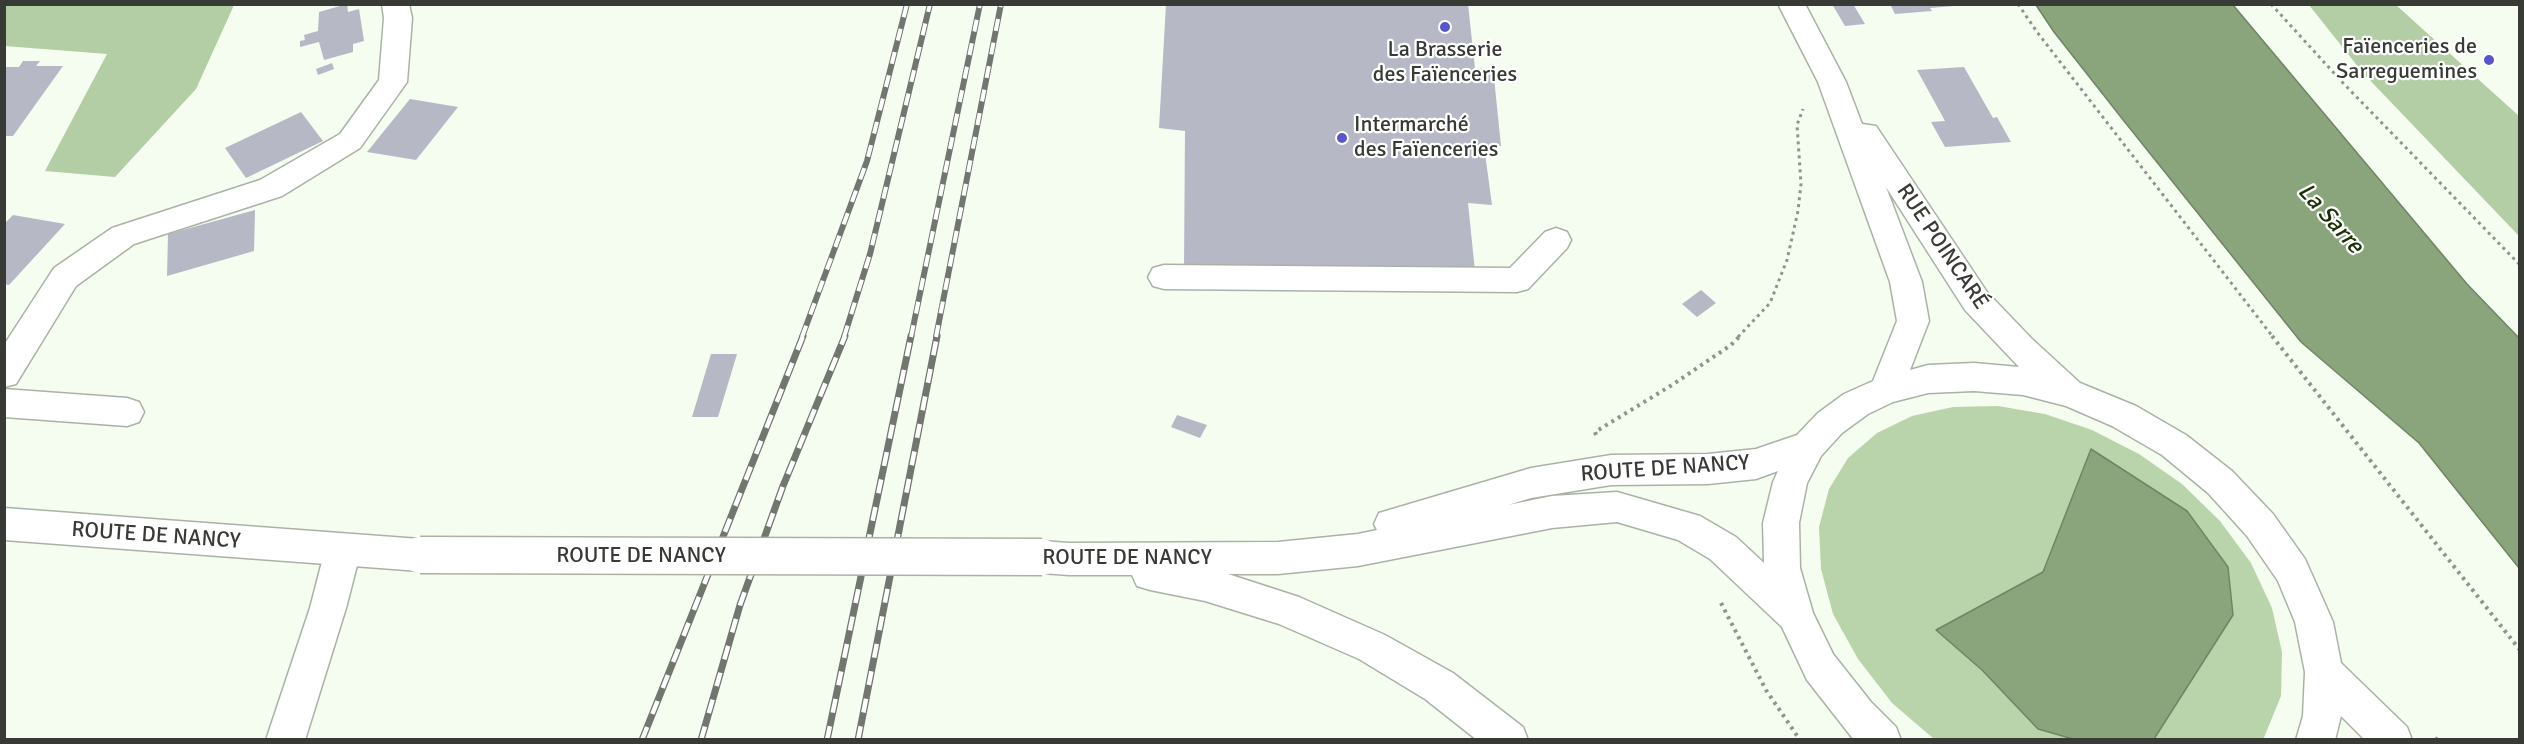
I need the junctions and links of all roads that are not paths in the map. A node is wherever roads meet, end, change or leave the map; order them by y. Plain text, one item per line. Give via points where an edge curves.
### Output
1 (395, 4) edge
2 (1791, 4) edge
3 (1826, 71) junction
4 (1556, 240) dead end
5 (1164, 277) dead end
6 (4, 374) edge
7 (1886, 390) junction
8 (2072, 394) junction
9 (4, 403) edge
10 (127, 412) dead end
11 (1809, 446) junction
12 (4, 524) edge
13 (343, 550) junction
14 (1055, 558) junction
15 (1278, 558) junction
16 (1795, 616) junction
17 (2324, 672) junction
18 (1867, 731) edge
19 (285, 740) edge
20 (1509, 740) edge
21 (2314, 740) edge
22 (2393, 740) edge

1 - 6 main road via 398,18 393,82 350,141 271,188 123,236 65,277
2 - 3 main road, RUE POINCARÉ
3 - 7 main road, RUE POINCARÉ via 1906,282 1913,321
3 - 8 main road, RUE POINCARÉ via 1976,301 2019,347
4 - 5 main road via 1517,280
7 - 8 main road via 1928,379 1974,376 2023,381
7 - 11 main road via 1856,404 1830,423
8 - 17 main road via 2124,416 2174,445 2220,482 2260,525 2292,571 2310,612
9 - 10 main road
11 - 15 main road, ROUTE DE NANCY via 1756,464 1708,469 1611,470 1531,483
11 - 16 main road via 1790,482 1781,523 1782,568
12 - 13 main road, ROUTE DE NANCY
13 - 14 main road, ROUTE DE NANCY, bridge via 420,555
13 - 19 main road
14 - 15 main road, ROUTE DE NANCY
14 - 20 main road via 1205,584 1286,609 1372,648 1429,681
15 - 16 main road, ROUTE DE NANCY via 1358,550 1552,512 1617,507 1687,527 1723,548
16 - 18 main road via 1820,666
17 - 21 main road via 2322,716
17 - 22 main road

